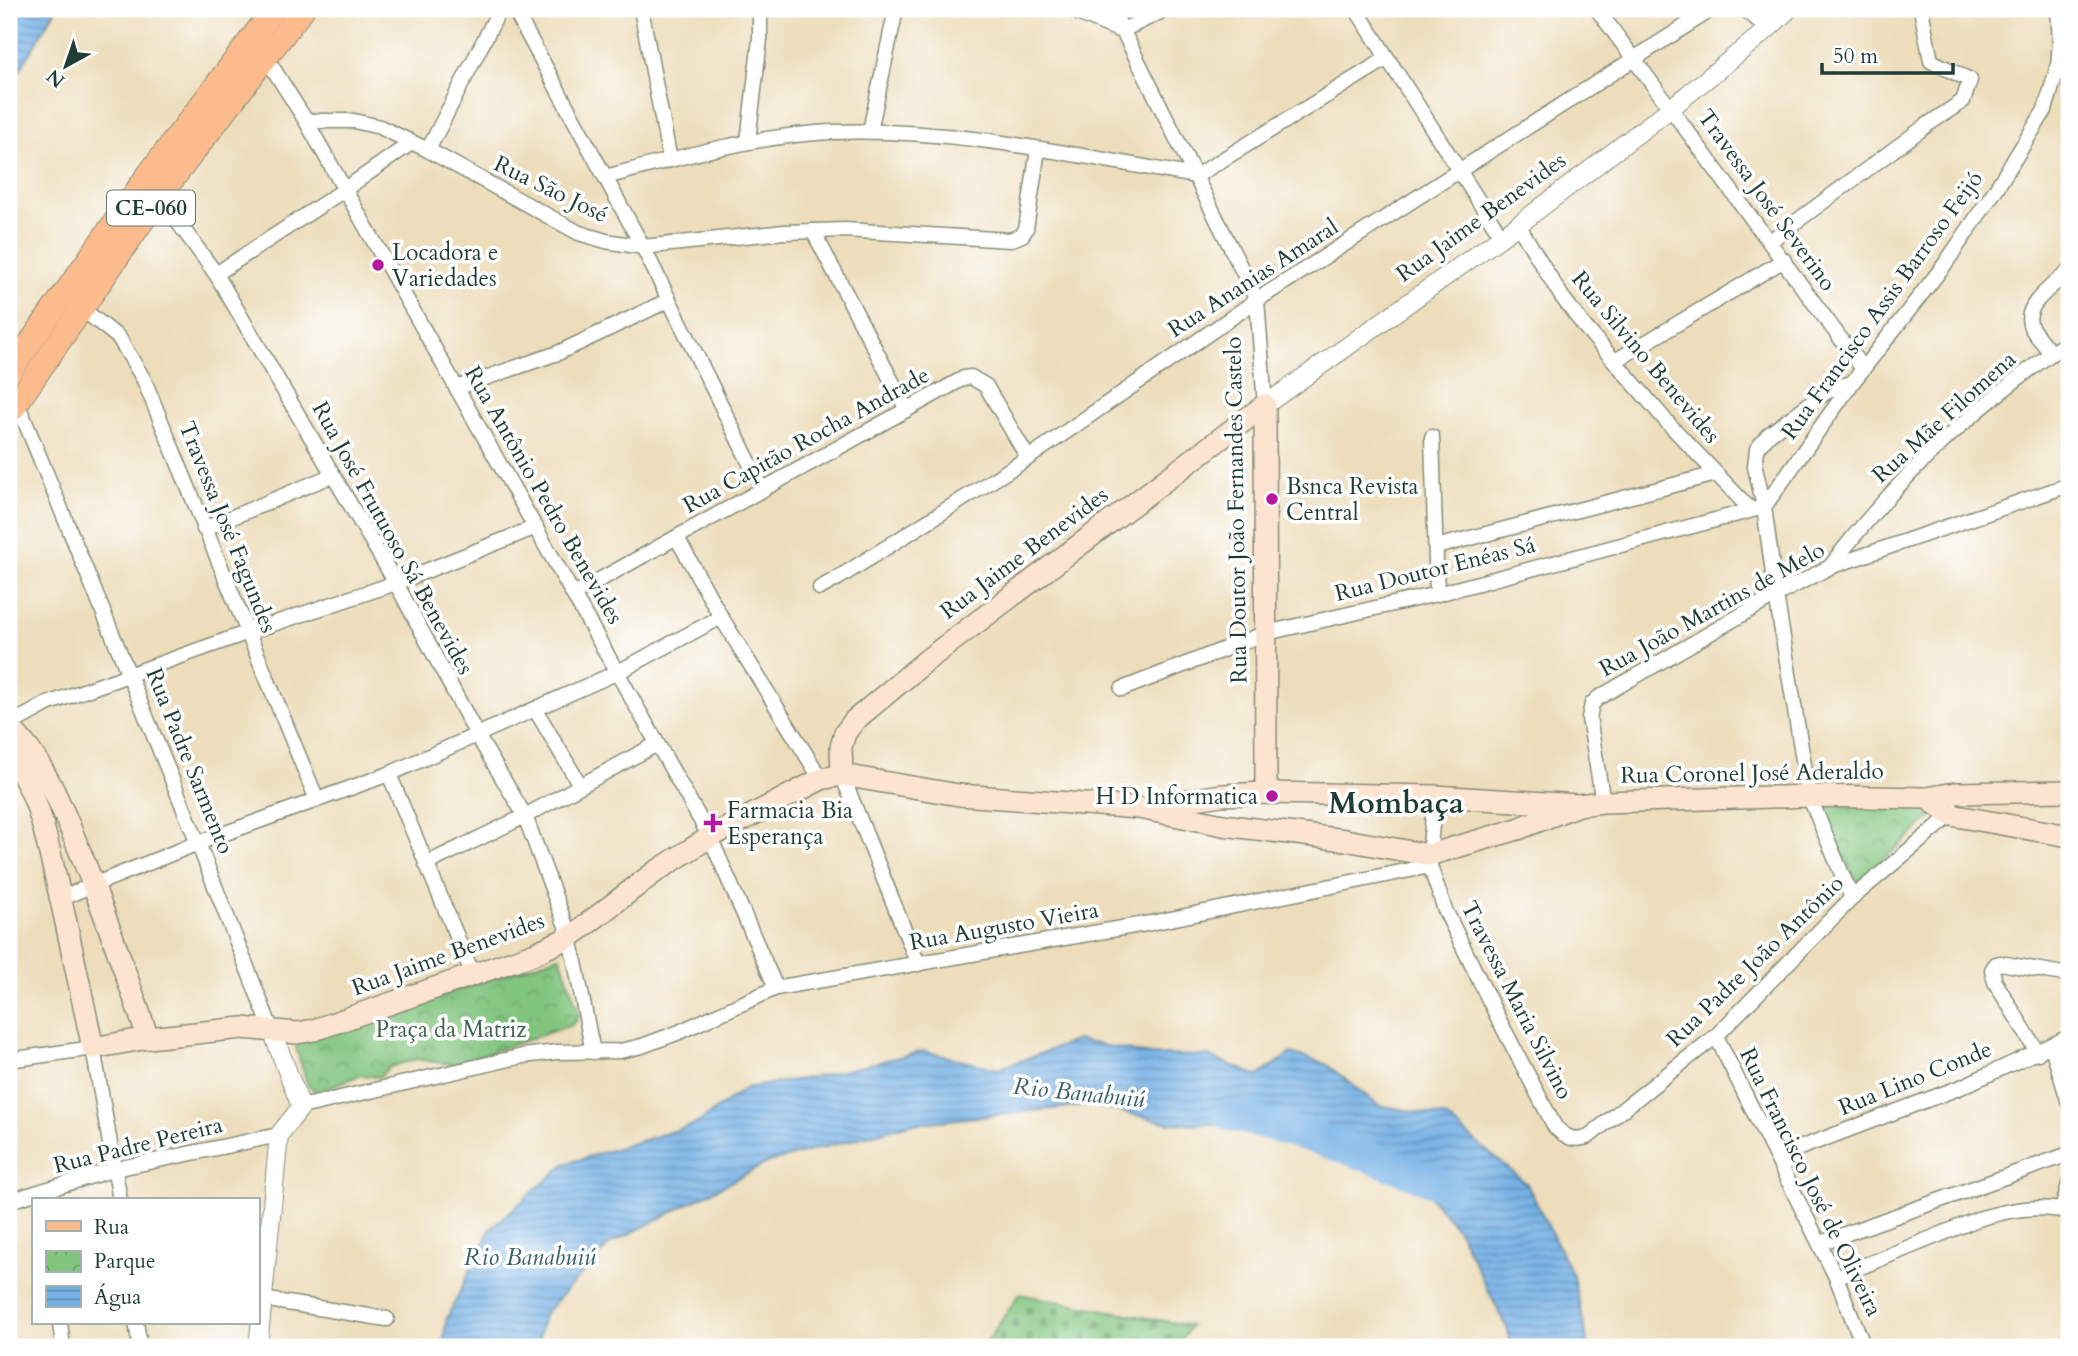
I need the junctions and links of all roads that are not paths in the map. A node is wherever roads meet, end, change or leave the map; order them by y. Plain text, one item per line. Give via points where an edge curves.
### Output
1 (274, 9) edge
2 (303, 9) edge
3 (500, 9) edge
4 (514, 9) edge
5 (641, 9) edge
6 (760, 9) edge
7 (896, 9) edge
8 (1068, 9) edge
9 (1112, 9) edge
10 (1166, 9) edge
11 (1356, 9) edge
12 (1597, 9) edge
13 (1712, 9) edge
14 (1745, 9) edge
15 (1921, 9) edge
16 (2058, 9) edge
17 (1789, 11) edge
18 (1768, 29) junction
19 (1121, 31) junction
20 (251, 36) junction
21 (267, 57) junction
22 (1386, 59) junction
23 (1633, 60) junction
24 (1671, 108) junction
25 (306, 121) junction
26 (870, 131) junction
27 (748, 141) junction
28 (411, 143) junction
29 (1038, 149) junction
30 (428, 150) junction
31 (670, 160) junction
32 (1459, 172) junction
33 (1196, 176) junction
34 (607, 177) junction
35 (152, 188) junction
36 (344, 190) junction
37 (1518, 225) junction
38 (813, 231) junction
39 (1501, 236) junction
40 (1770, 241) junction
41 (643, 247) junction
42 (1784, 260) junction
43 (2069, 271) edge
44 (216, 274) junction
45 (670, 300) junction
46 (1257, 300) junction
47 (73, 302) junction
48 (2069, 341) edge
49 (2051, 353) junction
50 (1615, 361) junction
51 (14, 365) edge
52 (1863, 369) junction
53 (40, 370) junction
54 (1852, 383) junction
55 (456, 388) junction
56 (1816, 398) junction
57 (1265, 405) junction
58 (1835, 407) junction
59 (13, 408) edge
60 (908, 410) junction
61 (1432, 437) dead end
62 (1028, 458) junction
63 (1716, 474) junction
64 (333, 475) junction
65 (2069, 485) edge
66 (763, 490) junction
67 (1757, 508) junction
68 (536, 527) junction
69 (204, 529) junction
70 (677, 538) junction
71 (1436, 547) junction
72 (1830, 567) junction
73 (396, 583) junction
74 (820, 588) dead end
75 (574, 594) junction
76 (1437, 594) junction
77 (1776, 595) junction
78 (722, 617) junction
79 (246, 633) junction
80 (1266, 633) junction
81 (618, 672) junction
82 (128, 675) junction
83 (1122, 689) dead end
84 (535, 709) junction
85 (9, 726) edge
86 (477, 735) junction
87 (657, 744) junction
88 (9, 757) edge
89 (389, 774) junction
90 (832, 777) junction
91 (580, 785) junction
92 (2069, 791) edge
93 (1266, 793) junction
94 (1955, 793) junction
95 (1435, 796) junction
96 (1809, 796) junction
97 (1927, 797) junction
98 (317, 800) junction
99 (1603, 802) junction
100 (1578, 805) junction
101 (1139, 808) junction
102 (1951, 815) junction
103 (525, 816) junction
104 (2069, 836) edge
105 (710, 837) junction
106 (198, 843) junction
107 (1429, 861) junction
108 (426, 864) junction
109 (94, 883) junction
110 (61, 898) junction
111 (1852, 898) junction
112 (570, 937) junction
113 (918, 964) junction
114 (473, 975) junction
115 (2069, 975) edge
116 (776, 988) junction
117 (272, 1031) junction
118 (1716, 1036) junction
119 (2069, 1037) edge
120 (148, 1038) junction
121 (93, 1048) junction
122 (2045, 1050) junction
123 (593, 1052) junction
124 (9, 1060) edge
125 (2069, 1104) edge
126 (301, 1107) junction
127 (279, 1135) junction
128 (1589, 1136) joint
129 (2069, 1154) edge
130 (1776, 1157) junction
131 (115, 1169) junction
132 (2069, 1184) edge
133 (40, 1196) edge
134 (120, 1198) edge
135 (9, 1201) edge
136 (2066, 1211) edge
137 (1820, 1243) junction
138 (1836, 1277) junction
139 (262, 1299) junction
140 (387, 1319) dead end
141 (60, 1324) edge
142 (136, 1324) edge
143 (63, 1347) edge
144 (140, 1347) edge
145 (258, 1347) edge
146 (1864, 1347) edge

1 - 20 main road, CE-060
2 - 21 main road, CE-060
3 - 30 street
4 - 34 street
5 - 31 street
6 - 27 street
7 - 26 street
8 - 19 street
9 - 19 street, Rua Doutor João Fernandes Castelo
10 - 19 street
11 - 22 street
12 - 23 street, Travessa José Severino
13 - 23 street, Rua Ananias Amaral
14 - 18 street
15 - 40 street via 1931,61 1970,80 1963,101
16 - 52 street, Rua Francisco Assis Barroso Feijó via 2059,66 2045,110 1945,264
17 - 18 street, Rua Jaime Benevides
18 - 24 street, Rua Jaime Benevides
19 - 33 street, Rua Doutor João Fernandes Castelo
20 - 21 street, Rua Antônio Pedro Benevides
20 - 35 main road, CE-060
21 - 25 street, Rua Antônio Pedro Benevides
21 - 35 main road, CE-060
22 - 32 street
22 - 33 street
23 - 24 street, Travessa José Severino
23 - 32 street, Rua Ananias Amaral
24 - 37 street, Rua Jaime Benevides
24 - 40 street, Travessa José Severino
25 - 28 street, Rua São José via 367,123
25 - 36 street, Rua Antônio Pedro Benevides
26 - 27 street
26 - 29 street via 949,135
27 - 31 street
28 - 30 street, Rua São José
28 - 36 street
29 - 33 street
29 - 38 street, Rua São José via 1026,229 1010,240
30 - 41 street, Rua São José via 579,233
31 - 34 street
32 - 39 street
32 - 46 street, Rua Ananias Amaral
33 - 46 street, Rua Doutor João Fernandes Castelo
34 - 41 street
35 - 44 street, Rua José Frutuoso Sá Benevides
35 - 47 main road, CE-060
36 - 44 street
36 - 55 street, Rua Antônio Pedro Benevides
37 - 39 street, Rua Jaime Benevides
37 - 50 street, Rua Silvino Benevides via 1562,298
38 - 41 street, Rua São José
38 - 60 street
39 - 57 street, Rua Jaime Benevides
40 - 42 street, Travessa José Severino
41 - 45 street
42 - 50 street
42 - 52 street, Travessa José Severino
43 - 49 street via 2035,303 2028,319
44 - 64 street, Rua José Frutuoso Sá Benevides
45 - 55 street via 558,353
45 - 66 street
46 - 57 street, Rua Doutor João Fernandes Castelo
46 - 62 street, Rua Ananias Amaral
47 - 51 main road, CE-060
47 - 53 main road, CE-060
47 - 69 street, Travessa José Fagundes via 119,338 130,353
48 - 49 street, Rua Mãe Filomena
49 - 72 street, Rua Mãe Filomena via 1937,448 1866,521
50 - 63 street, Rua Silvino Benevides
51 - 53 main road
52 - 54 street, Rua Francisco Assis Barroso Feijó
53 - 59 main road, CE-060
54 - 56 street
54 - 58 street, Rua Francisco Assis Barroso Feijó
55 - 68 street, Rua Antônio Pedro Benevides
56 - 58 street
56 - 67 street via 1757,449
57 - 80 main road, Rua Doutor João Fernandes Castelo
57 - 90 main road, Rua Jaime Benevides via 926,660 855,720 845,733
58 - 67 street, Rua Francisco Assis Barroso Feijó
59 - 82 street, Rua Padre Sarmento
60 - 62 street, Rua Capitão Rocha Andrade via 964,378 979,380
60 - 66 street, Rua Capitão Rocha Andrade
61 - 71 street
62 - 74 street, Rua Ananias Amaral
63 - 67 street, Rua Silvino Benevides
63 - 71 street, Rua Doutor Enéas Sá
64 - 69 street
64 - 73 street, Rua José Frutuoso Sá Benevides
65 - 72 street, Rua João Martins de Melo
66 - 70 street, Rua Capitão Rocha Andrade
67 - 76 street, Rua Doutor Enéas Sá
67 - 77 street
68 - 73 street
68 - 75 street, Rua Antônio Pedro Benevides
69 - 79 street, Travessa José Fagundes
70 - 75 street, Rua Capitão Rocha Andrade
70 - 78 street
71 - 76 street
72 - 77 street, Rua João Martins de Melo
73 - 79 street
73 - 86 street, Rua José Frutuoso Sá Benevides
75 - 81 street, Rua Antônio Pedro Benevides
76 - 80 street, Rua Doutor Enéas Sá
77 - 96 street
77 - 99 street, Rua João Martins de Melo via 1592,704 1589,718
78 - 81 street
78 - 90 street
79 - 82 street
79 - 98 street, Travessa José Fagundes
80 - 83 street, Rua Doutor Enéas Sá
80 - 93 main road, Rua Doutor João Fernandes Castelo
81 - 84 street
81 - 87 street, Rua Antônio Pedro Benevides
82 - 85 street via 47,704
82 - 106 street, Rua Padre Sarmento
84 - 86 street
84 - 91 street
85 - 109 main road via 48,779
86 - 89 street
86 - 103 street, Rua José Frutuoso Sá Benevides
87 - 91 street
87 - 105 street, Rua Antônio Pedro Benevides
88 - 110 main road via 30,788
89 - 98 street
89 - 108 street
90 - 101 main road, Rua Coronel José Aderaldo via 959,795
90 - 105 main road, Rua Jaime Benevides
90 - 113 street
91 - 103 street
92 - 94 main road, Rua Coronel José Aderaldo
93 - 95 main road, Rua Coronel José Aderaldo
93 - 101 main road, Rua Coronel José Aderaldo
94 - 97 main road, Rua Coronel José Aderaldo
94 - 102 street
95 - 100 main road, Rua Coronel José Aderaldo
95 - 107 street
96 - 97 main road, Rua Coronel José Aderaldo
96 - 99 main road, Rua Coronel José Aderaldo
96 - 111 street
97 - 102 main road
98 - 106 street
99 - 100 main road, Rua Coronel José Aderaldo
100 - 107 main road, Rua Coronel José Aderaldo
101 - 107 main road, Rua Coronel José Aderaldo via 1223,825 1345,840
102 - 104 main road
102 - 111 street, Rua Padre João Antônio
103 - 108 street
103 - 112 street, Rua José Frutuoso Sá Benevides
105 - 112 main road, Rua Jaime Benevides
105 - 116 street, Rua Antônio Pedro Benevides
106 - 109 street
106 - 117 street, Rua Padre Sarmento
107 - 113 street, Rua Augusto Vieira via 1151,923
107 - 128 street, Travessa Maria Silvino via 1461,946 1555,1127 1571,1140
108 - 114 street
109 - 110 street
109 - 120 main road
110 - 121 main road
111 - 118 street, Rua Padre João Antônio
112 - 114 main road, Rua Jaime Benevides
112 - 123 street, Rua José Frutuoso Sá Benevides
113 - 116 street, Rua Augusto Vieira
114 - 117 main road, Rua Jaime Benevides via 314,1030
115 - 122 street via 2000,963 1992,970 1995,982
116 - 123 street, Rua Augusto Vieira via 642,1046
117 - 120 main road, Rua Jaime Benevides via 242,1027
117 - 126 street, Rua Padre Sarmento
118 - 128 street, Rua Padre João Antônio
118 - 130 street, Rua Francisco José de Oliveira
119 - 122 street, Rua Lino Conde
120 - 121 main road, Rua Jaime Benevides
121 - 124 street
121 - 131 street
122 - 125 street
122 - 130 street, Rua Lino Conde
123 - 126 street, Rua Augusto Vieira via 523,1056
126 - 127 street
127 - 131 street, Rua Padre Pereira
127 - 139 street
129 - 137 street
130 - 137 street, Rua Francisco José de Oliveira
131 - 133 street, Rua Padre Pereira
131 - 134 street
132 - 136 street
133 - 135 street, Rua Padre Pereira
136 - 138 street via 2029,1207 2002,1211
137 - 138 street, Rua Francisco José de Oliveira
138 - 146 street, Rua Francisco José de Oliveira
139 - 140 street
139 - 145 street
141 - 143 street
142 - 144 street

